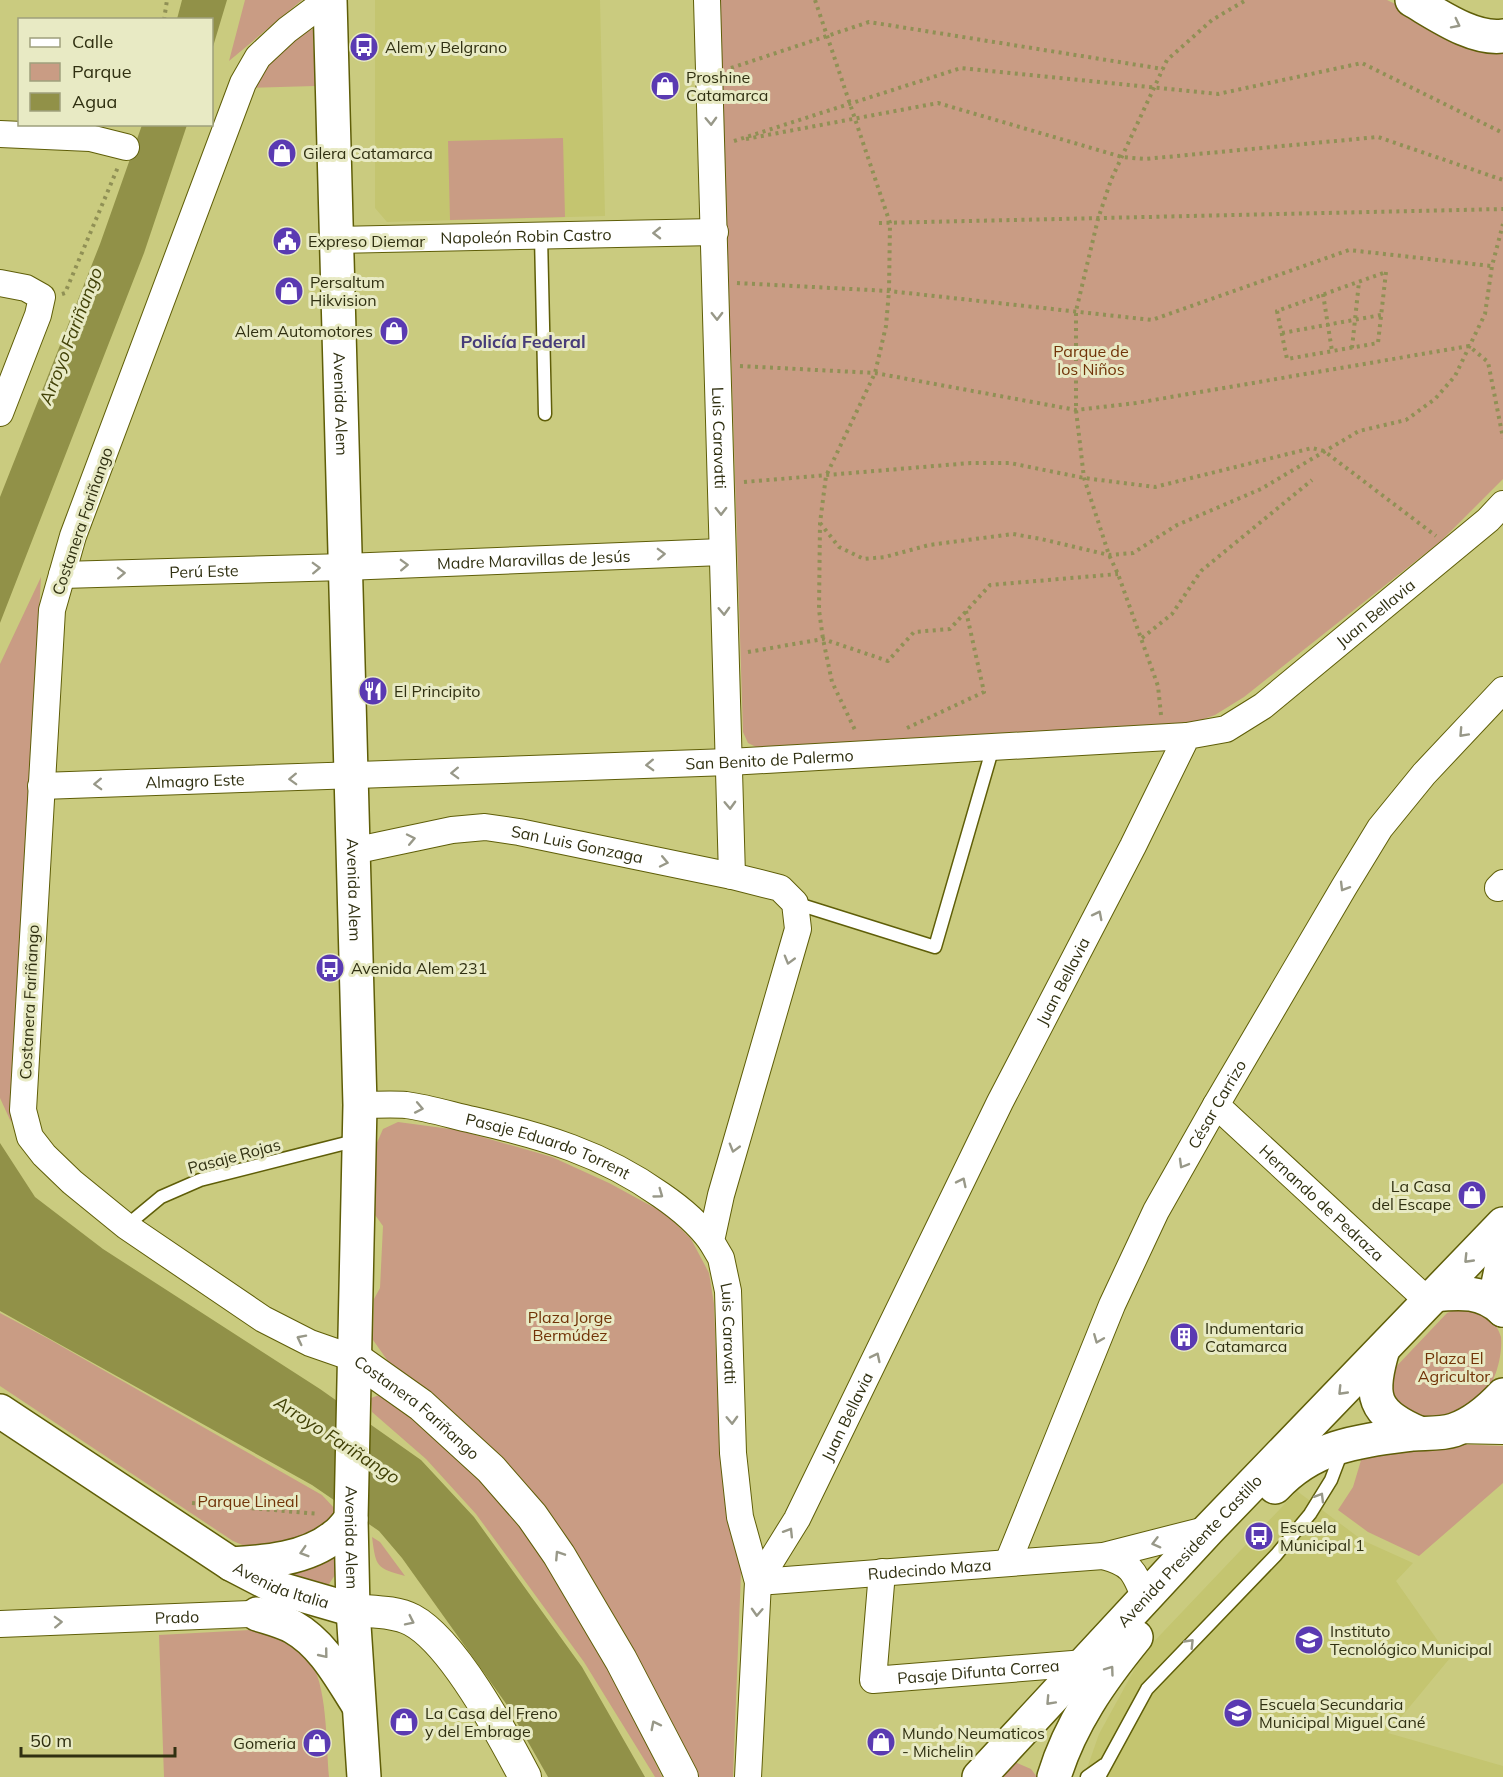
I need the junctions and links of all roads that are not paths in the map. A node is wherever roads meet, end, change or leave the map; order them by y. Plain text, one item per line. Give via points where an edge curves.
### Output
1 (328, 0) edge
2 (707, 0) edge
3 (1412, 0) edge
4 (1503, 36) edge
5 (0, 134) edge
6 (126, 147) road end
7 (715, 232) junction
8 (541, 236) junction
9 (336, 240) junction
10 (0, 283) edge
11 (0, 413) edge
12 (545, 414) dead end
13 (1498, 519) edge
14 (722, 552) junction
15 (345, 567) junction
16 (63, 575) junction
17 (1503, 690) edge
18 (1187, 736) junction
19 (993, 747) junction
20 (729, 762) junction
21 (351, 777) junction
22 (41, 786) junction
23 (353, 851) junction
24 (732, 876) junction
25 (795, 903) junction
26 (360, 1105) junction
27 (1216, 1105) junction
28 (361, 1140) junction
29 (1503, 1224) edge
30 (126, 1226) junction
31 (711, 1241) junction
32 (1503, 1260) edge
33 (1431, 1298) junction
34 (1503, 1310) edge
35 (1383, 1349) junction
36 (356, 1359) junction
37 (1503, 1395) edge
38 (0, 1411) edge
39 (1453, 1430) junction
40 (1503, 1431) edge
41 (1419, 1433) junction
42 (1344, 1445) junction
43 (340, 1517) junction
44 (1209, 1529) junction
45 (1103, 1557) junction
46 (1008, 1562) junction
47 (231, 1564) junction
48 (882, 1572) junction
49 (758, 1582) junction
50 (1145, 1598) junction
51 (353, 1610) junction
52 (257, 1614) junction
53 (0, 1624) edge
54 (1085, 1663) junction
55 (359, 1706) junction
56 (986, 1770) edge
57 (1102, 1771) edge
58 (363, 1777) edge
59 (525, 1777) edge
60 (682, 1777) edge
61 (748, 1777) edge
62 (1049, 1777) edge
63 (1054, 1777) edge
64 (1087, 1777) edge

1 - 9 main road, Avenida Alem
1 - 16 street, Costanera Fariñango via 258,57 243,83 73,536
2 -> 7 street, Luis Caravatti
3 -> 4 main road via 1477,35
5 - 6 street via 90,138
7 -> 8 street, Napoleón Robin Castro
7 -> 14 street, Luis Caravatti
8 - 9 street, Napoleón Robin Castro
8 - 12 lane
9 - 15 main road, Avenida Alem
10 - 11 street via 26,288 42,297
13 - 18 street, Juan Bellavia via 1263,706 1226,729
15 -> 14 street, Madre Maravillas de Jesús
14 -> 20 street, Luis Caravatti
16 -> 15 street, Perú Este
15 - 21 main road, Avenida Alem
16 - 22 street, Costanera Fariñango via 52,610
17 -> 27 street, César Carrizo via 1424,774 1380,828
18 - 19 street, San Benito de Palermo
49 -> 18 street, Juan Bellavia via 797,1519 1000,1102
19 - 20 street, San Benito de Palermo
19 - 25 lane via 935,947
20 -> 21 street, San Benito de Palermo
20 -> 24 street, Luis Caravatti
21 -> 22 street, Almagro Este
21 - 23 main road, Avenida Alem
22 - 30 street, Costanera Fariñango via 23,1110 30,1137 44,1155
23 -> 24 street, San Luis Gonzaga via 452,830 486,827
23 - 26 main road, Avenida Alem
24 - 25 street, San Luis Gonzaga via 780,888
25 -> 31 street via 798,929 720,1195
26 - 28 main road, Avenida Alem
26 -> 31 street, Pasaje Eduardo Torrent via 406,1105 537,1135 590,1154 634,1176 674,1204
27 - 33 street, Hernando de Pedraza
27 -> 46 street, César Carrizo via 1156,1211 1112,1305
28 - 30 lane, Pasaje Rojas via 200,1180 161,1197
28 - 36 main road, Avenida Alem
29 -> 33 main road
36 -> 30 street, Costanera Fariñango via 310,1343 263,1319
31 -> 49 street, Luis Caravatti via 721,1258 728,1291 733,1453 740,1517
32 - 34 main road via 1498,1284
33 - 34 main road via 1463,1292 1475,1294
33 - 35 main road, Avenida Presidente Castillo
35 - 41 main road via 1375,1381 1380,1406 1399,1425
35 -> 44 main road, Avenida Presidente Castillo
36 - 43 main road, Avenida Alem
60 -> 36 street, Costanera Fariñango via 621,1660 532,1516 491,1468 421,1405
37 - 39 main road via 1489,1410
38 - 47 main road, Avenida Italia
39 - 40 street
39 - 41 main road, Avenida Presidente Castillo
41 - 42 main road, Avenida Presidente Castillo
57 -> 42 lane via 1147,1689 1276,1555 1310,1514
63 -> 42 main road, Avenida Presidente Castillo via 1085,1706 1147,1623 1288,1473 1314,1455
43 -> 47 main road via 334,1537 312,1550 274,1560
43 - 51 main road, Avenida Alem
44 -> 45 street, Rudecindo Maza
44 - 50 main road, Avenida Presidente Castillo
45 - 46 street, Rudecindo Maza
45 - 50 street, Rudecindo Maza via 1121,1561 1132,1570
46 - 48 street, Rudecindo Maza
47 - 51 main road, Avenida Italia via 277,1588
48 - 49 street, Rudecindo Maza
48 - 54 street, Pasaje Difunta Correa via 873,1680
49 -> 61 street, Luis Caravatti
50 - 54 main road, Avenida Presidente Castillo
51 - 52 street, Prado
51 - 55 main road, Avenida Alem
51 -> 59 street, Avenida Italia via 393,1614 426,1630 452,1657 498,1726
53 -> 52 street, Prado
52 -> 55 main road via 291,1626 312,1640
54 -> 56 main road, Avenida Presidente Castillo
55 - 58 main road, Avenida Alem
56 - 62 main road via 1012,1752 1024,1753 1044,1766
57 - 64 lane

